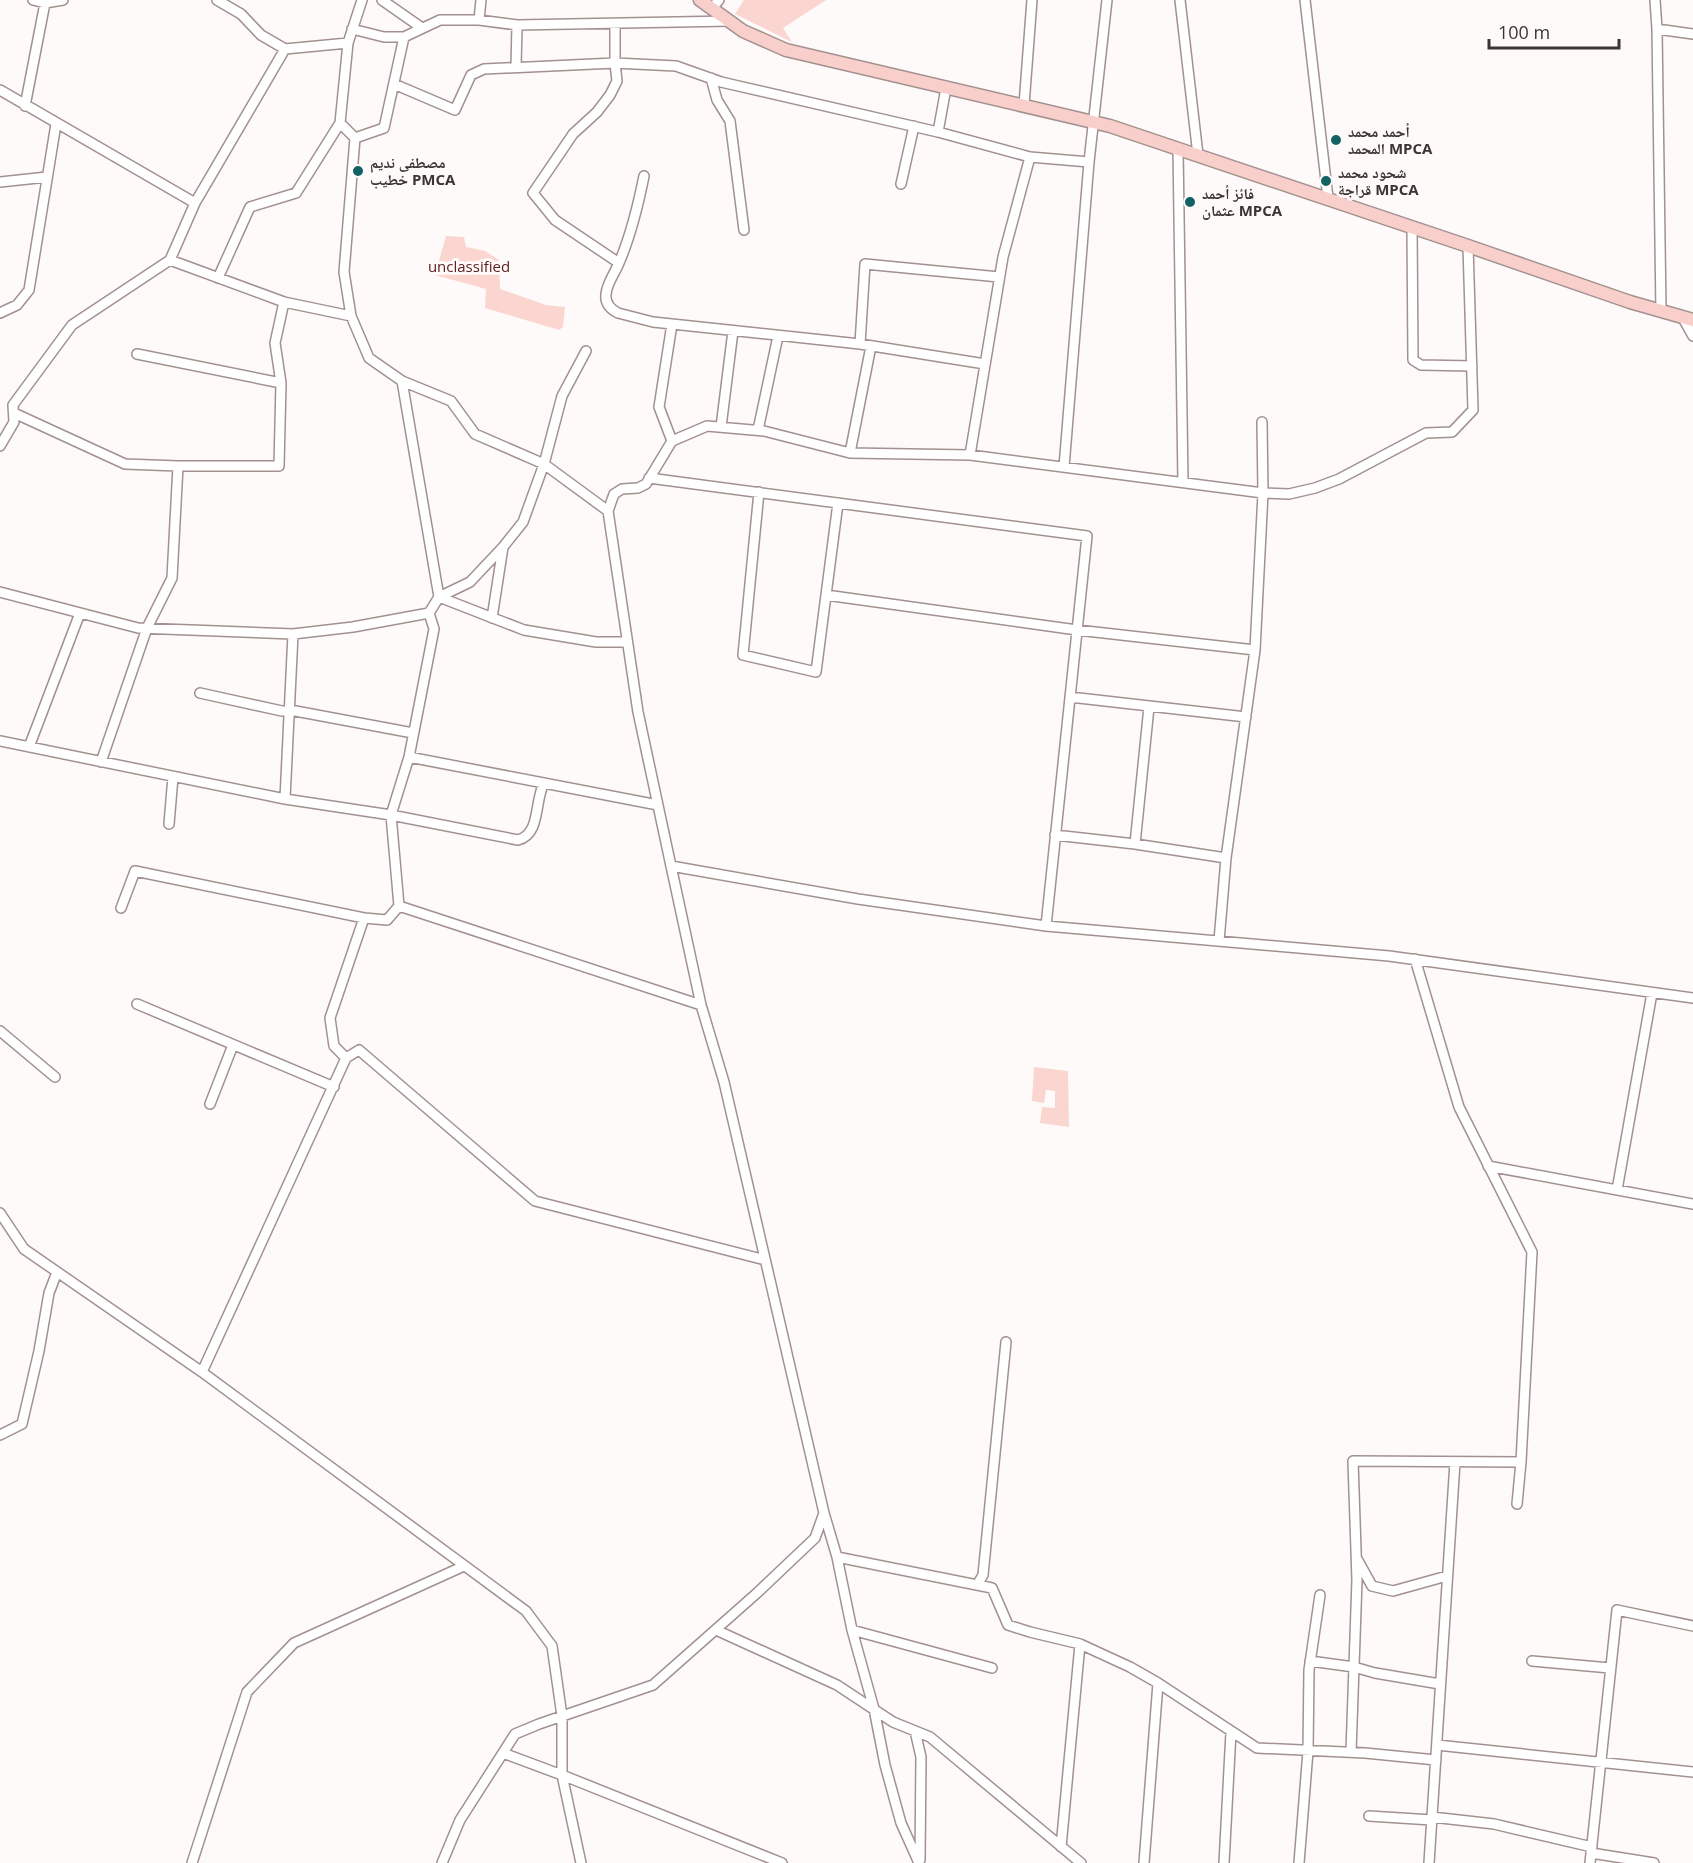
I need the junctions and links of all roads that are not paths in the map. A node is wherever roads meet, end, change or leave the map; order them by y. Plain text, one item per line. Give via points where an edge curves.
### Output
1 (33, 0) edge
2 (63, 0) edge
3 (217, 0) edge
4 (362, 0) edge
5 (382, 0) edge
6 (481, 0) edge
7 (700, 0) edge
8 (1032, 0) edge
9 (1107, 0) edge
10 (1180, 0) edge
11 (1305, 0) edge
12 (1655, 0) edge
13 (45, 3) junction
14 (715, 4) edge
15 (479, 20) junction
16 (730, 21) junction
17 (615, 24) junction
18 (517, 25) junction
19 (422, 28) junction
20 (352, 29) junction
21 (1657, 29) junction
22 (1693, 34) edge
23 (404, 37) junction
24 (348, 43) junction
25 (285, 49) junction
26 (615, 63) junction
27 (516, 67) junction
28 (711, 78) junction
29 (394, 84) junction
30 (946, 88) junction
31 (0, 90) edge
32 (1024, 105) junction
33 (25, 106) junction
34 (1095, 122) junction
35 (340, 123) junction
36 (56, 124) junction
37 (915, 126) junction
38 (938, 132) junction
39 (355, 138) junction
40 (1178, 149) junction
41 (1198, 155) junction
42 (1030, 157) junction
43 (1089, 162) junction
44 (644, 176) dead end
45 (47, 177) junction
46 (0, 182) edge
47 (901, 183) dead end
48 (1328, 198) junction
49 (195, 203) junction
50 (1412, 227) junction
51 (744, 230) dead end
52 (1468, 246) junction
53 (170, 260) junction
54 (619, 263) junction
55 (999, 277) junction
56 (218, 278) junction
57 (284, 302) junction
58 (1661, 312) junction
59 (0, 313) edge
60 (351, 316) junction
61 (1688, 319) edge
62 (672, 324) junction
63 (733, 331) junction
64 (778, 336) junction
65 (1693, 336) edge
66 (860, 344) junction
67 (872, 346) junction
68 (586, 351) dead end
69 (137, 354) dead end
70 (985, 364) junction
71 (1472, 366) junction
72 (402, 381) junction
73 (281, 382) junction
74 (14, 412) junction
75 (1262, 422) dead end
76 (721, 427) junction
77 (758, 430) junction
78 (672, 441) junction
79 (0, 446) edge
80 (850, 453) junction
81 (970, 455) junction
82 (544, 464) junction
83 (178, 466) junction
84 (1064, 467) junction
85 (649, 478) junction
86 (1183, 482) junction
87 (759, 492) junction
88 (1263, 493) junction
89 (837, 503) junction
90 (608, 511) junction
91 (503, 547) junction
92 (0, 592) edge
93 (826, 595) junction
94 (439, 597) junction
95 (429, 612) junction
96 (80, 613) junction
97 (492, 618) junction
98 (147, 628) junction
99 (1077, 630) junction
100 (293, 634) junction
101 (627, 642) junction
102 (1255, 650) junction
103 (200, 693) dead end
104 (1070, 698) junction
105 (1149, 707) junction
106 (290, 710) junction
107 (1246, 717) junction
108 (413, 733) junction
109 (0, 741) edge
110 (29, 747) junction
111 (409, 757) junction
112 (101, 762) junction
113 (173, 777) junction
114 (544, 783) junction
115 (285, 800) junction
116 (658, 805) junction
117 (391, 815) junction
118 (169, 824) dead end
119 (1055, 835) junction
120 (1135, 844) junction
121 (1226, 858) junction
122 (670, 866) junction
123 (399, 906) junction
124 (121, 908) dead end
125 (364, 918) junction
126 (1046, 926) junction
127 (1219, 941) junction
128 (1415, 959) junction
129 (1652, 993) junction
130 (1693, 998) edge
131 (137, 1004) dead end
132 (701, 1005) junction
133 (0, 1031) edge
134 (233, 1045) junction
135 (346, 1058) junction
136 (55, 1077) dead end
137 (334, 1087) junction
138 (210, 1104) dead end
139 (1488, 1166) junction
140 (1617, 1190) junction
141 (1693, 1204) edge
142 (0, 1213) edge
143 (765, 1260) junction
144 (57, 1272) junction
145 (1006, 1342) dead end
146 (202, 1372) junction
147 (0, 1435) edge
148 (1455, 1462) junction
149 (1521, 1462) junction
150 (1517, 1504) dead end
151 (824, 1513) junction
152 (837, 1557) junction
153 (1356, 1557) junction
154 (464, 1566) junction
155 (1447, 1576) junction
156 (978, 1585) junction
157 (1320, 1595) dead end
158 (1693, 1626) edge
159 (716, 1630) junction
160 (852, 1630) junction
161 (1080, 1644) junction
162 (1310, 1661) junction
163 (1532, 1661) dead end
164 (992, 1668) dead end
165 (1354, 1668) junction
166 (1610, 1668) junction
167 (1158, 1683) junction
168 (1440, 1683) junction
169 (874, 1708) junction
170 (562, 1716) junction
171 (915, 1731) junction
172 (1231, 1732) junction
173 (1437, 1745) junction
174 (1308, 1751) junction
175 (1351, 1752) junction
176 (502, 1754) junction
177 (1436, 1760) junction
178 (1600, 1761) junction
179 (1693, 1772) edge
180 (562, 1775) junction
181 (1370, 1816) dead end
182 (1432, 1818) junction
183 (1061, 1847) junction
184 (1591, 1854) edge
185 (192, 1863) edge
186 (441, 1863) edge
187 (581, 1863) edge
188 (782, 1863) edge
189 (919, 1863) edge
190 (1081, 1863) edge
191 (1144, 1863) edge
192 (1224, 1863) edge
193 (1299, 1863) edge
194 (1430, 1863) edge
195 (1654, 1863) edge

1 - 13 street
2 - 13 street
3 - 25 street via 242,14 261,35
4 - 20 street
5 - 19 street
6 - 15 street
7 - 14 street
8 - 32 street
9 - 34 street
10 - 41 street
11 - 48 street
12 - 21 street
13 - 33 street
14 - 16 street
15 - 18 street
15 - 19 street via 440,20
16 - 17 street
16 - 30 street via 764,42 786,50
17 - 18 street
17 - 26 street
18 - 27 street
19 - 23 street
20 - 23 street
20 - 24 street
21 - 22 street
21 - 58 street
23 - 29 street
24 - 25 street
24 - 35 street
25 - 49 street
26 - 27 street
26 - 28 street via 676,66
26 - 54 street via 617,81 610,95 573,134 533,193 555,220
27 - 29 street via 484,69 471,75 455,110
28 - 37 street
28 - 51 street via 717,100 730,122
29 - 39 street via 384,128
30 - 32 street
30 - 38 street
31 - 33 street
32 - 34 street
33 - 36 street
34 - 40 street
34 - 43 street
35 - 39 street
35 - 56 street via 296,193 250,207
36 - 45 street
36 - 49 street
37 - 38 street
37 - 47 street
38 - 42 street
39 - 60 street via 344,272
40 - 41 street
40 - 86 street
41 - 48 street
42 - 43 street
42 - 55 street
43 - 84 street
44 - 54 street
45 - 46 street
45 - 59 street via 29,290 16,305
48 - 50 street
49 - 53 street
50 - 52 street
50 - 71 street via 1413,360 1421,365
52 - 58 street
52 - 71 street
53 - 56 street
53 - 74 street via 72,325 13,405
54 - 62 street via 606,290 613,310
55 - 66 street via 865,264
55 - 70 street
56 - 57 street
57 - 60 street
57 - 73 street via 274,343
58 - 61 street
60 - 72 street via 369,358
61 - 65 street
62 - 63 street
62 - 78 street via 659,407
63 - 64 street
63 - 76 street
64 - 66 street
64 - 77 street
66 - 67 street
67 - 70 street
67 - 80 street
68 - 82 street via 562,396
69 - 73 street
70 - 81 street
71 - 88 street via 1473,410 1452,432 1426,433 1315,488 1289,494
72 - 82 street via 451,401 475,434
72 - 94 street
73 - 83 street via 279,466
74 - 79 street via 14,422
74 - 83 street via 125,464
75 - 88 street
76 - 77 street
76 - 78 street via 707,426
77 - 80 street
78 - 85 street
80 - 81 street
81 - 84 street
82 - 90 street
82 - 91 street via 523,522
83 - 98 street via 172,578
84 - 86 street
85 - 87 street
85 - 90 street via 638,488 622,489 614,495
86 - 88 street
87 - 89 street
87 - 93 street via 743,655 816,672
88 - 102 street
89 - 93 street
89 - 99 street via 1087,536
90 - 101 street
91 - 94 street via 470,582
91 - 97 street
92 - 96 street
93 - 99 street
94 - 95 street
94 - 97 street
95 - 100 street
95 - 108 street via 434,629
96 - 98 street
96 - 110 street
97 - 101 street via 524,630 596,642
98 - 100 street
98 - 112 street
99 - 102 street
99 - 104 street
100 - 106 street
101 - 116 street
102 - 107 street
103 - 106 street
104 - 105 street
104 - 119 street
105 - 107 street
105 - 120 street
106 - 108 street
106 - 115 street
107 - 121 street
108 - 111 street
109 - 110 street
110 - 112 street
111 - 114 street
111 - 117 street
112 - 113 street
113 - 115 street
113 - 118 street
114 - 116 street
114 - 117 street via 531,832 518,840
115 - 117 street
116 - 122 street
117 - 123 street
119 - 120 street
119 - 126 street
120 - 121 street
121 - 127 street
122 - 126 street
122 - 132 street
123 - 125 street via 387,920
123 - 132 street
124 - 125 street via 135,871
125 - 135 street via 330,1018 334,1047
126 - 127 street
127 - 128 street
128 - 129 street
128 - 139 street via 1459,1107
129 - 130 street
129 - 140 street
131 - 134 street
132 - 143 street via 724,1082
133 - 136 street
134 - 137 street
134 - 138 street
135 - 137 street
135 - 143 street via 359,1050 535,1201
137 - 146 street
139 - 140 street
139 - 149 street via 1532,1252
140 - 141 street
142 - 144 street via 24,1249
143 - 151 street
144 - 146 street
144 - 147 street via 49,1293 22,1424
145 - 156 street
146 - 154 street
148 - 149 street
148 - 153 street via 1353,1461
148 - 155 street
149 - 150 street
151 - 152 street
151 - 159 street via 815,1538
152 - 156 street
152 - 160 street
153 - 155 street via 1371,1586 1393,1592
153 - 165 street
154 - 170 street via 526,1611 552,1646
154 - 185 street via 294,1643 248,1692
155 - 168 street
156 - 161 street via 992,1588 1008,1625
157 - 162 street
158 - 166 street via 1617,1610
159 - 169 street via 837,1685
159 - 170 street via 653,1686
160 - 164 street
160 - 169 street
161 - 167 street
161 - 183 street
162 - 165 street
162 - 174 street
163 - 166 street
165 - 168 street
165 - 175 street
166 - 178 street
167 - 172 street
167 - 191 street
168 - 173 street
169 - 171 street
169 - 189 street via 901,1822
170 - 176 street via 515,1734
170 - 180 street
171 - 183 street via 930,1737
171 - 189 street via 921,1757
172 - 174 street via 1257,1748
172 - 192 street
173 - 177 street
173 - 178 street
174 - 175 street
174 - 193 street
175 - 177 street
176 - 180 street
176 - 186 street via 460,1820
177 - 182 street
178 - 179 street
178 - 184 street
180 - 187 street
180 - 188 street
181 - 182 street
182 - 184 street via 1494,1824
182 - 194 street
183 - 190 street
184 - 195 street

